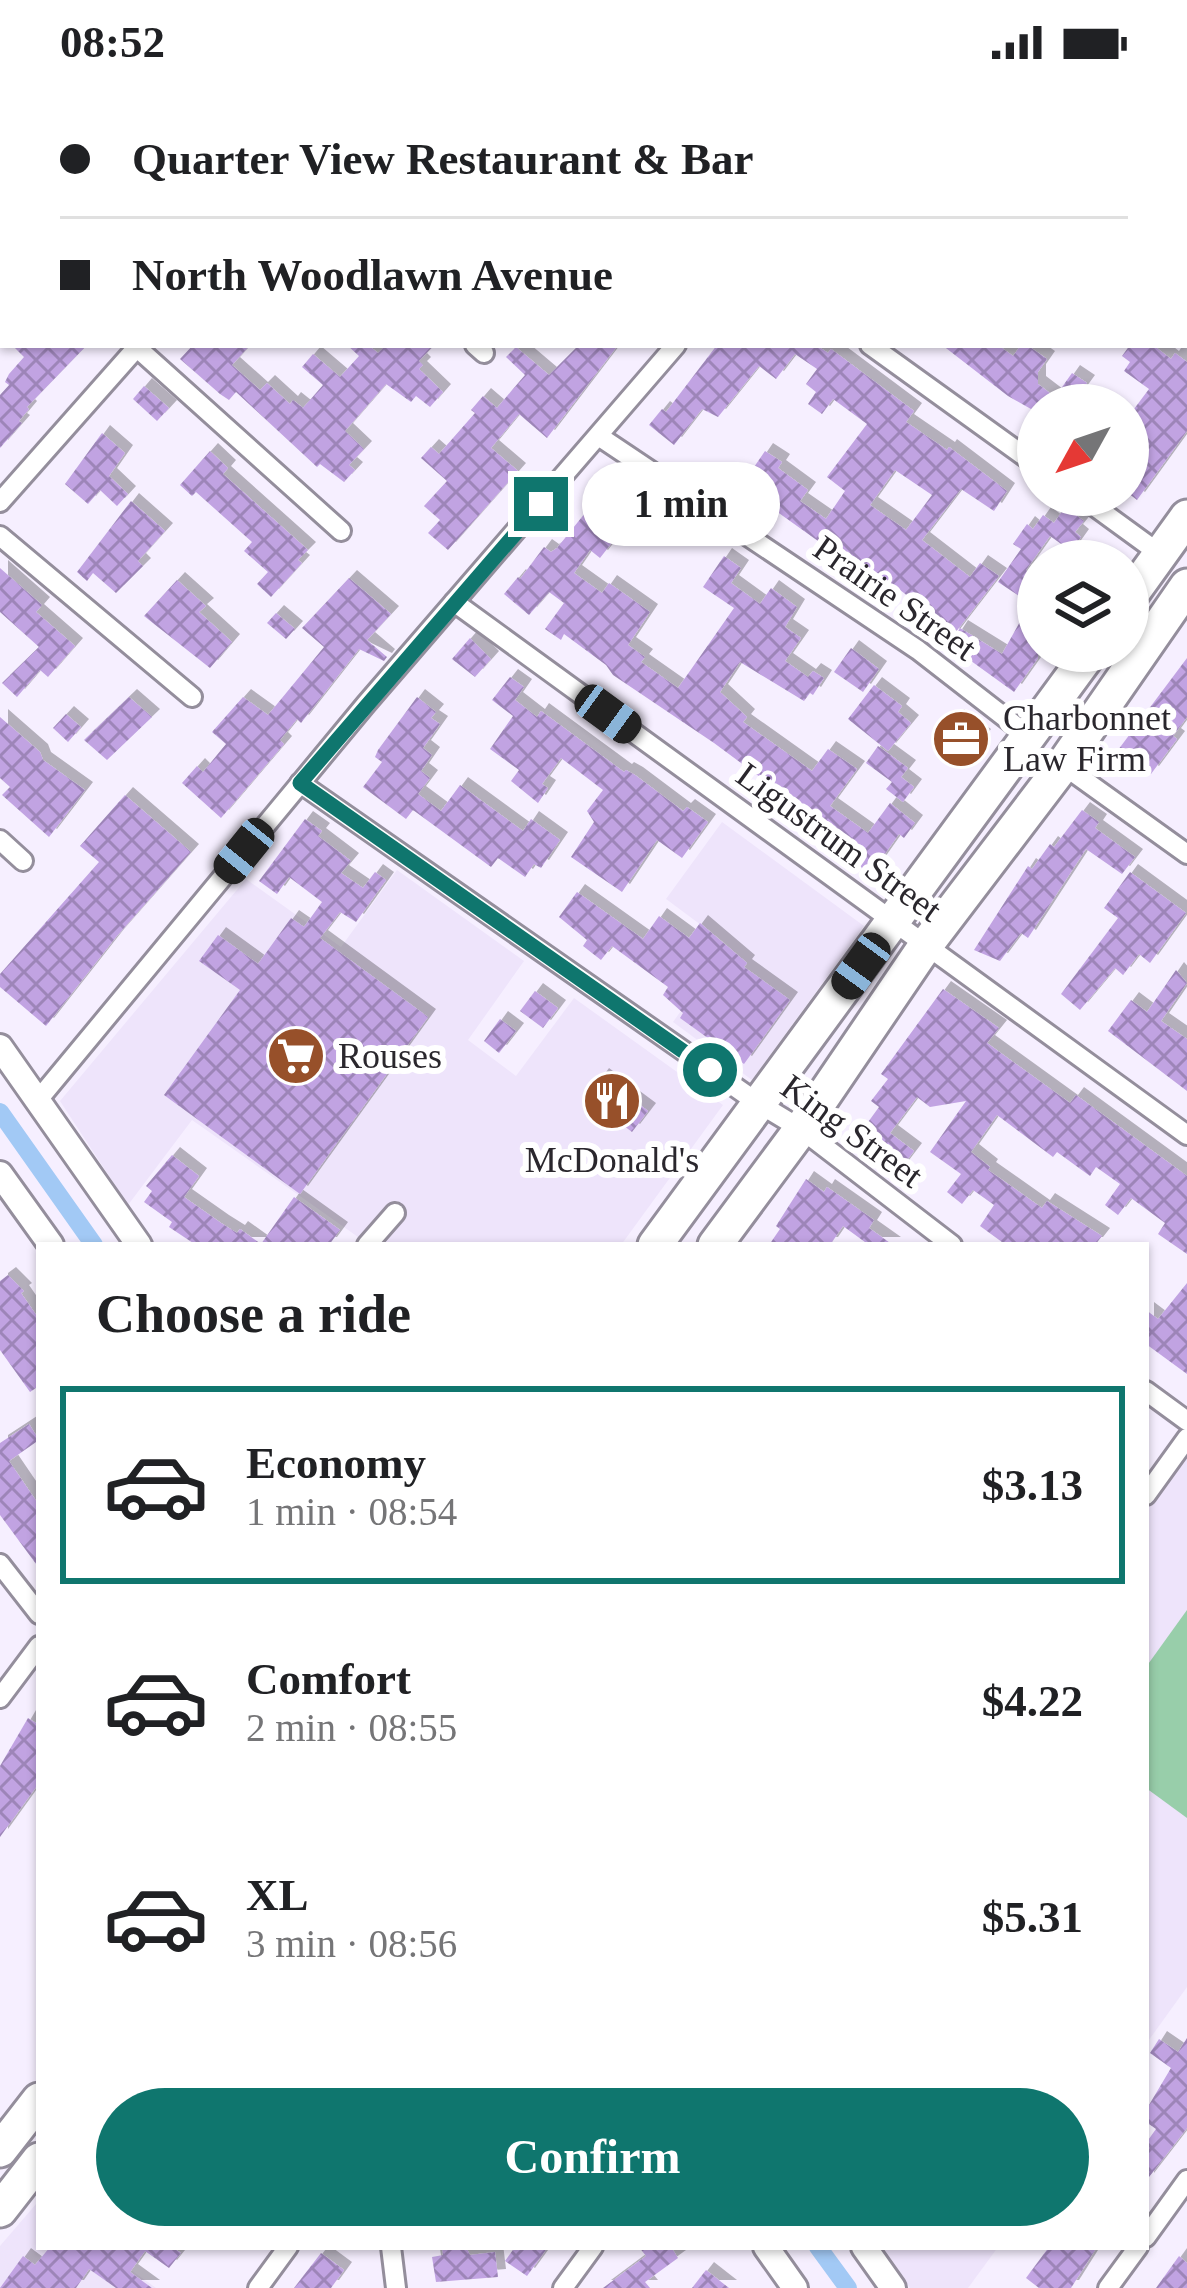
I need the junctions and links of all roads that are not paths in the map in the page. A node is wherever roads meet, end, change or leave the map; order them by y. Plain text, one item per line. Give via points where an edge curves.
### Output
1 (135, 348) edge
2 (139, 348) edge
3 (673, 348) edge
4 (874, 348) edge
5 (600, 436) junction
6 (1017, 451) edge
7 (0, 502) edge
8 (1108, 516) edge
9 (1187, 517) edge
10 (341, 530) dead end
11 (0, 536) edge
12 (1160, 554) junction
13 (1149, 569) edge
14 (1187, 586) edge
15 (454, 602) junction
16 (1076, 672) edge
17 (192, 697) dead end
18 (1030, 737) junction
19 (1064, 765) junction
20 (300, 783) junction
21 (0, 840) edge
22 (1187, 854) edge
23 (23, 861) dead end
24 (894, 923) junction
25 (926, 945) junction
26 (0, 1047) edge
27 (38, 1100) junction
28 (758, 1103) junction
29 (801, 1129) junction
30 (1187, 1135) edge
31 (0, 1174) edge
32 (395, 1213) dead end
33 (49, 1242) edge
34 (137, 1242) edge
35 (371, 1242) edge
36 (658, 1242) edge
37 (717, 1242) edge
38 (948, 1242) edge
39 (1149, 1393) edge
40 (1187, 1421) edge
41 (1187, 1438) edge
42 (1149, 1491) edge
43 (0, 1564) edge
44 (36, 1610) edge
45 (36, 1650) edge
46 (0, 1698) edge
47 (36, 2104) edge
48 (0, 2150) edge
49 (36, 2164) edge
50 (1187, 2180) edge
51 (0, 2210) edge
52 (1149, 2232) edge
53 (285, 2250) edge
54 (391, 2250) edge
55 (591, 2250) edge
56 (768, 2250) edge
57 (866, 2250) edge
58 (1136, 2250) edge
59 (258, 2288) edge
60 (396, 2288) edge
61 (563, 2288) edge
62 (795, 2288) edge
63 (893, 2288) edge
64 (1108, 2288) edge

1 - 7 street
2 - 10 street
3 - 5 street
4 - 6 street
5 - 15 street
5 - 18 street, Prairie Street via 918,650
8 - 12 street
9 - 12 highway
11 - 17 street
12 - 13 highway
14 - 19 highway
15 - 20 street
15 - 24 street, Ligustrum Street
16 - 18 highway
18 - 24 highway
19 - 22 street
19 - 25 highway
20 - 27 street
20 - 28 street, King Street
21 - 23 street
24 - 25 street, Ligustrum Street
24 - 28 highway
25 - 29 highway
25 - 30 street, Ligustrum Street
26 - 27 main road
27 - 34 main road
28 - 29 street, King Street
28 - 36 highway
29 - 37 highway
29 - 38 street, King Street
31 - 33 main road
32 - 35 street
39 - 40 street
41 - 42 street
43 - 44 street
45 - 46 street
47 - 48 highway
49 - 51 highway
50 - 52 street
53 - 59 street
54 - 60 street
55 - 61 street
56 - 62 main road
57 - 63 main road
58 - 64 street

